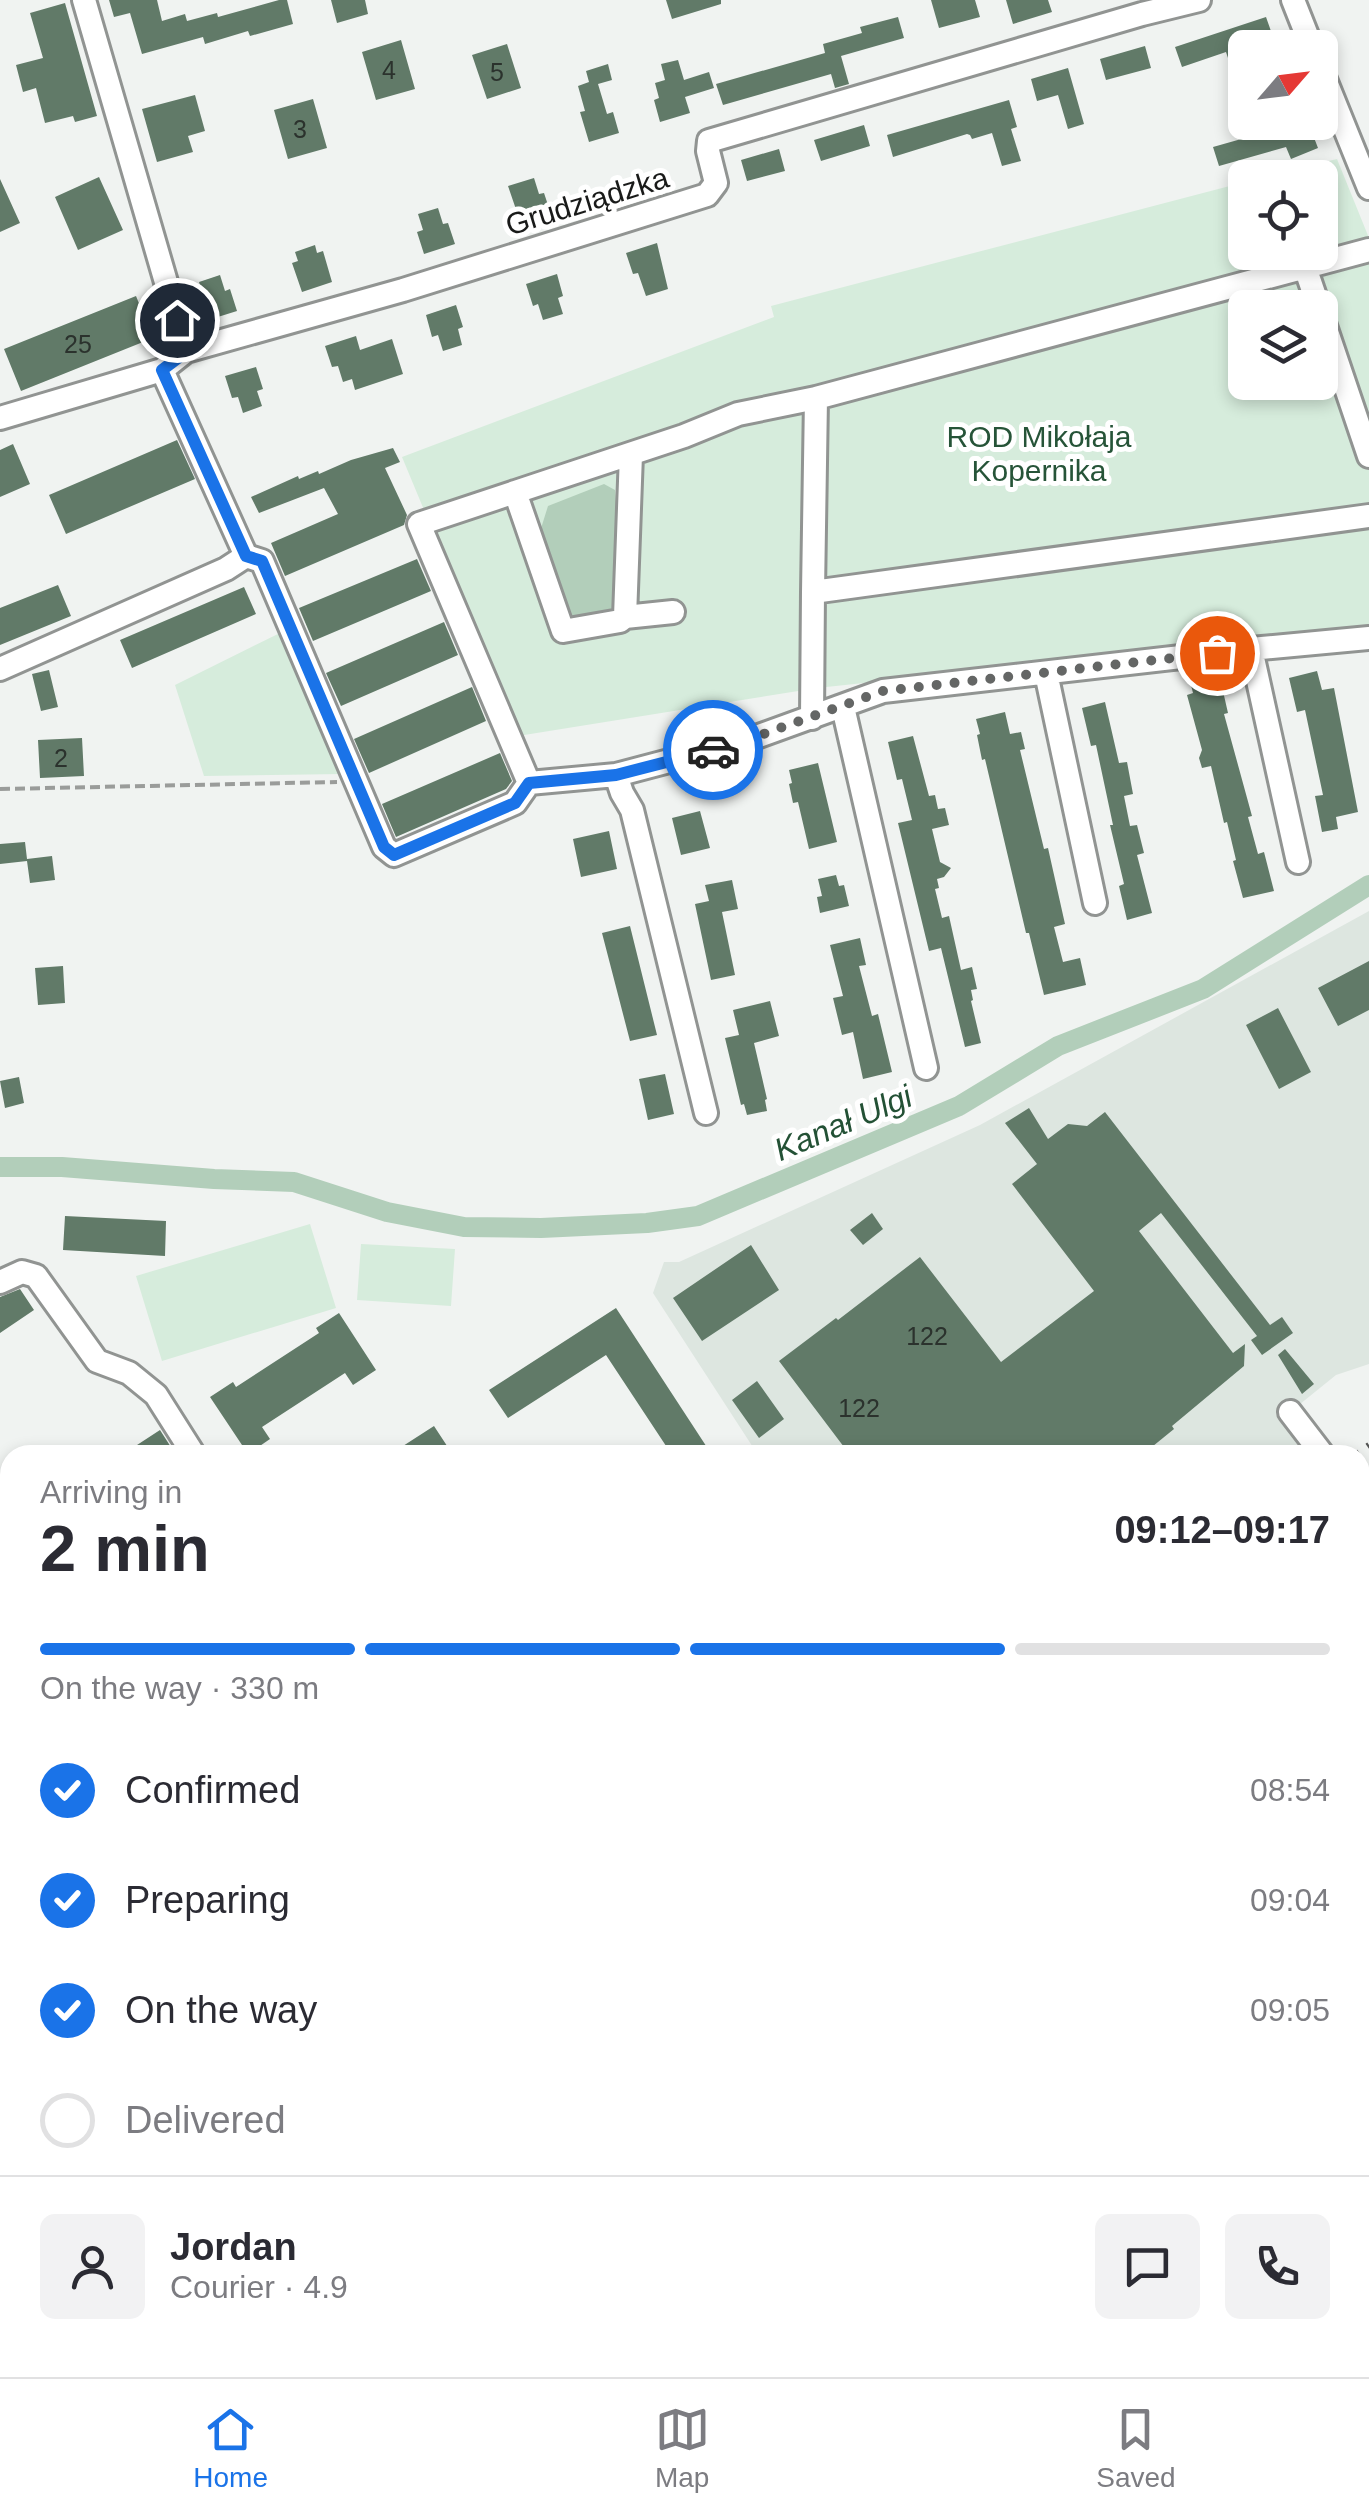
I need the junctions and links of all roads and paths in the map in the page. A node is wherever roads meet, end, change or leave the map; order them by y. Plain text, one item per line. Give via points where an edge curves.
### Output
1 (84, 0) edge
2 (1199, 0) edge
3 (1292, 0) edge
4 (1304, 30) edge
5 (1338, 112) edge
6 (1369, 188) edge
7 (1369, 250) edge
8 (1338, 258) edge
9 (1294, 270) edge
10 (186, 352) junction
11 (1338, 365) edge
12 (162, 370) junction
13 (816, 398) junction
14 (0, 418) edge
15 (630, 454) junction
16 (1369, 456) edge
17 (515, 492) junction
18 (1369, 516) edge
19 (246, 556) junction
20 (814, 592) junction
21 (674, 612) dead end
22 (625, 617) junction
23 (1369, 638) edge
24 (1251, 649) junction
25 (0, 668) edge
26 (1046, 673) junction
27 (842, 707) junction
28 (812, 718) junction
29 (616, 775) junction
30 (356, 782) junction
31 (529, 783) junction
32 (0, 789) edge
33 (1298, 862) dead end
34 (1095, 903) dead end
35 (926, 1068) dead end
36 (706, 1113) dead end
37 (0, 1282) edge
38 (1290, 1412) dead end
39 (188, 1445) edge
40 (1315, 1445) edge

1 - 10 street
2 - 10 street, Grudziądzka via 709,140 716,183 708,196
3 - 4 street
5 - 6 street
7 - 8 street
9 - 13 street
10 - 12 street, Grudziądzka
11 - 16 street
12 - 14 street, Grudziądzka
12 - 19 street
13 - 15 street via 738,414
13 - 20 street
15 - 17 street
15 - 22 street
17 - 22 street via 563,631
17 - 31 street via 419,524
18 - 20 street
19 - 25 street
19 - 30 street via 262,561
20 - 28 street
21 - 22 street
23 - 24 street
24 - 26 street
24 - 33 street
26 - 27 street via 883,691
26 - 34 street
27 - 28 street
27 - 35 street
28 - 29 street
29 - 31 street
29 - 36 street via 632,810
30 - 31 street via 384,847 394,855 515,803
30 - 32 path
37 - 39 street via 22,1272 36,1276 97,1361 129,1373 156,1395
38 - 40 street

